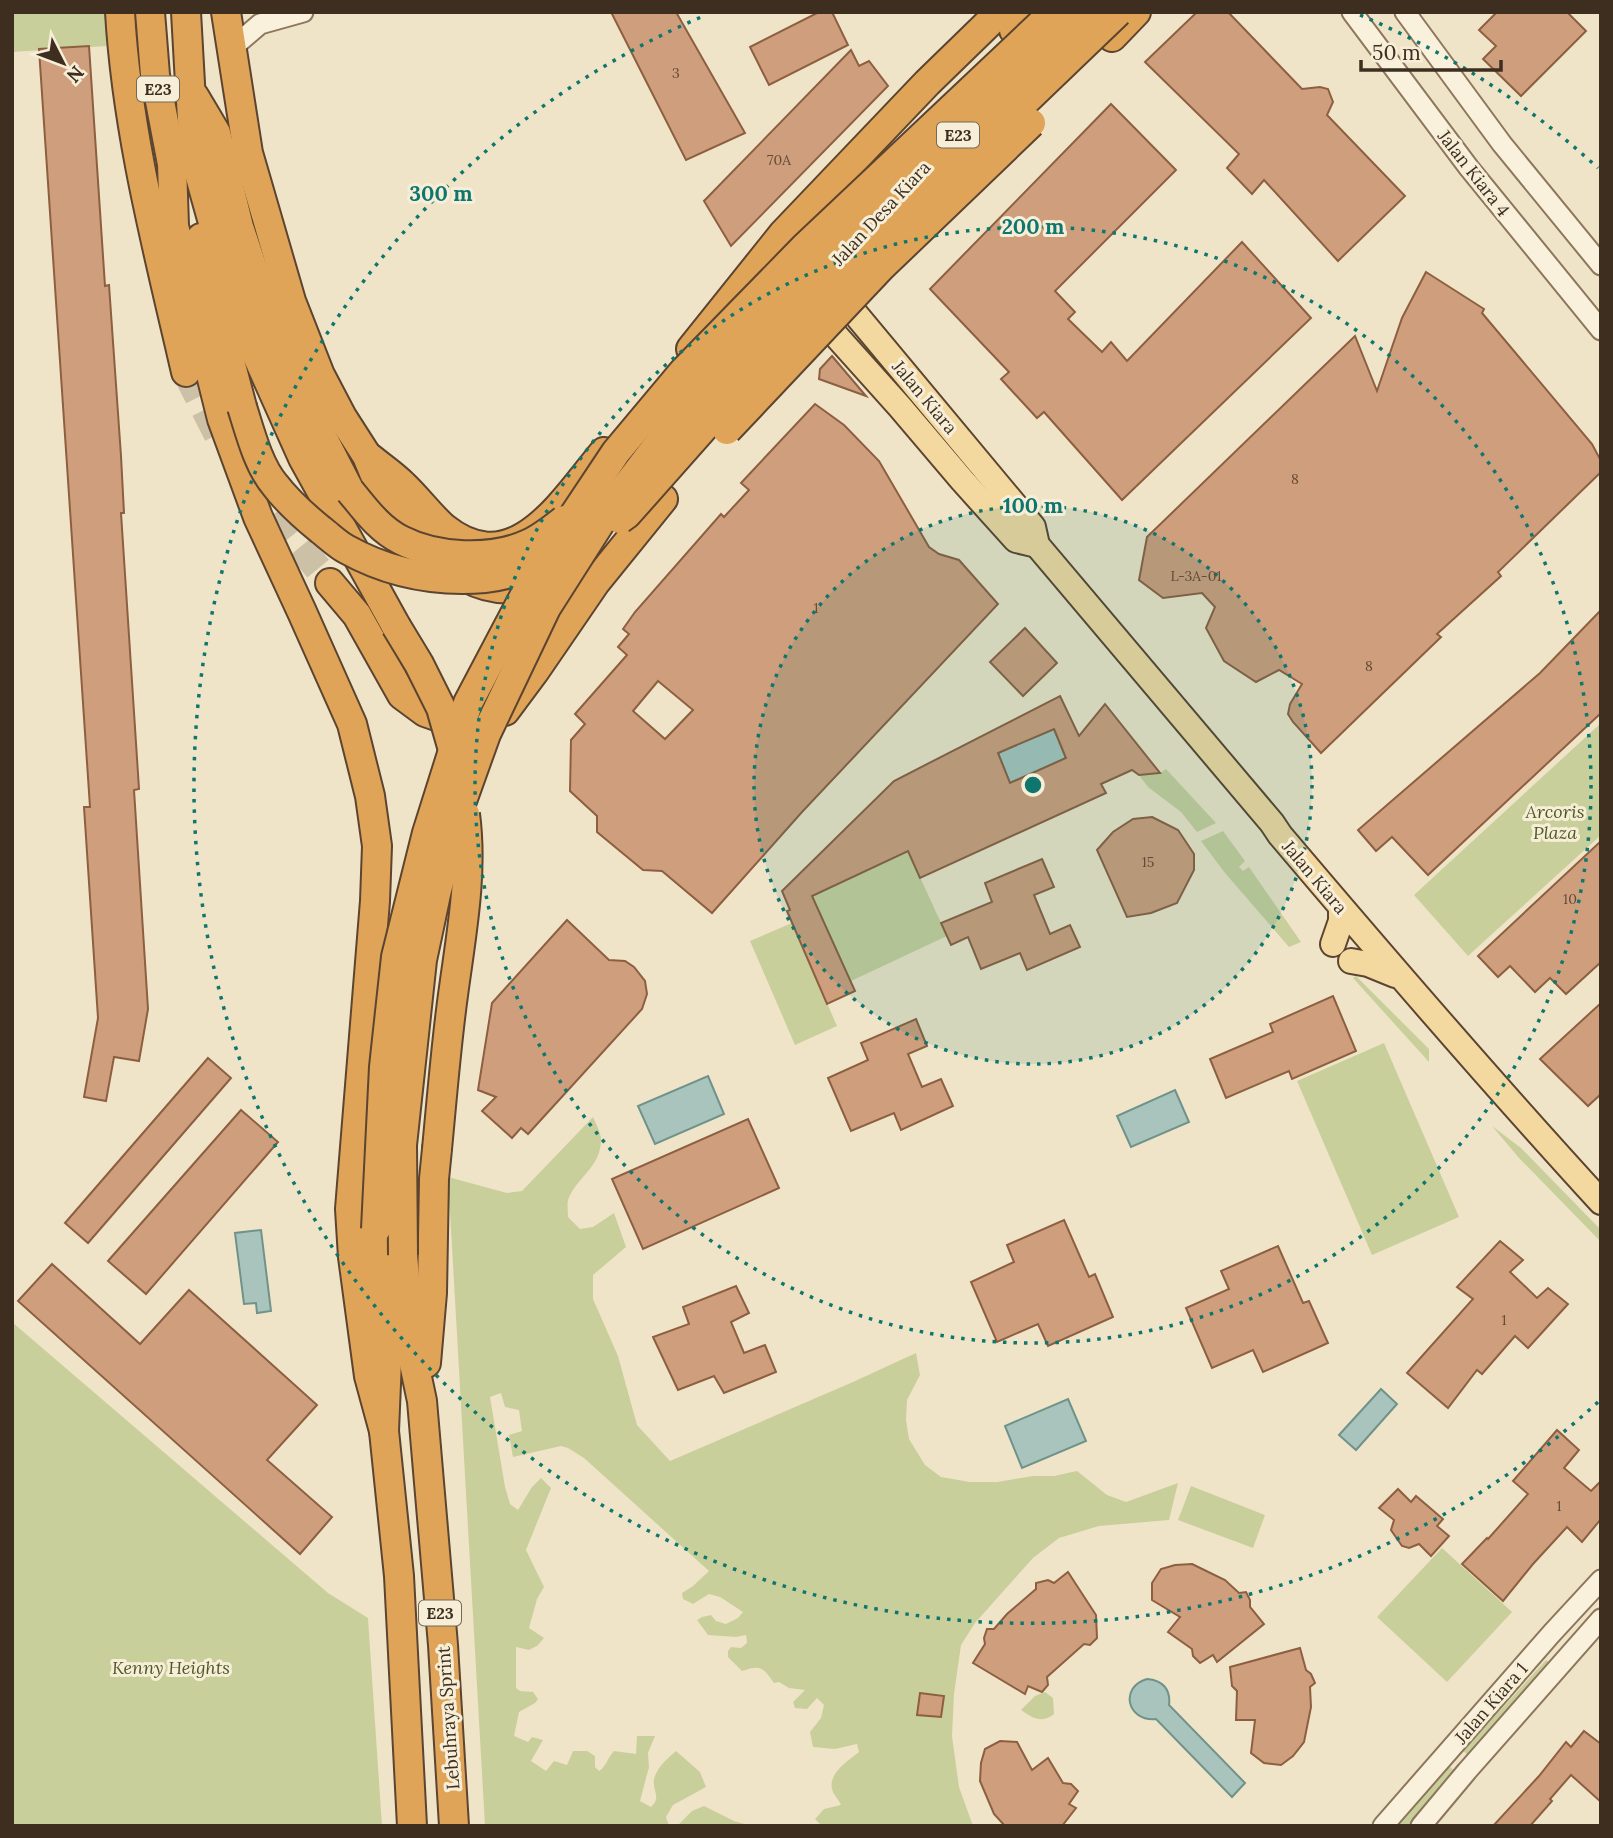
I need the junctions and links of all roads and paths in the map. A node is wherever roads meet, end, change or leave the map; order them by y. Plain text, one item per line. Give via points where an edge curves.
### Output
1 (120, 12) edge
2 (150, 12) edge
3 (186, 12) edge
4 (226, 12) edge
5 (237, 12) edge
6 (303, 12) edge
7 (1000, 12) edge
8 (1031, 12) edge
9 (1044, 12) edge
10 (1054, 12) edge
11 (1082, 12) edge
12 (1090, 12) edge
13 (1118, 12) edge
14 (1136, 12) edge
15 (1352, 12) edge
16 (1405, 12) edge
17 (260, 24) junction
18 (232, 48) junction
19 (191, 91) junction
20 (172, 164) junction
21 (1601, 265) edge
22 (808, 268) junction
23 (802, 298) junction
24 (1601, 330) edge
25 (186, 372) tunnel mouth
26 (367, 456) junction
27 (1037, 545) junction
28 (330, 583) tunnel mouth
29 (534, 672) junction
30 (1342, 908) junction
31 (1332, 944) dead end
32 (1351, 961) dead end
33 (1399, 977) junction
34 (1601, 1202) edge
35 (422, 1401) junction
36 (384, 1431) junction
37 (1601, 1580) edge
38 (1601, 1619) edge
39 (412, 1826) edge
40 (454, 1826) edge
41 (1383, 1826) edge
42 (1421, 1826) edge

1 - 25 highway via 122,60 143,182
2 - 20 highway, E23 via 155,75
3 - 19 highway, E23
4 - 18 highway
5 - 17 street
6 - 17 street
7 - 26 highway via 783,234 535,531 496,547 477,546 443,527
8 - 19 highway, bridge via 775,267 718,331 602,481 562,522 529,544 498,553 444,554 400,540 373,520 350,491 273,329 239,227 216,133
9 - 22 main road, Jalan Desa Kiara via 836,220
10 - 36 highway, bridge via 804,248 683,372 616,452 562,533 468,703 427,833 396,957 384,1066 376,1229 387,1360
11 - 22 main road, Jalan Desa Kiara via 946,144
12 - 22 highway, E23, bridge
13 - 20 highway, bridge via 841,277 627,514 563,554 487,578 419,576 387,568 345,548 274,484 253,445 199,229
14 - 29 highway, bridge via 1029,125 881,267 663,499 595,583
15 - 24 street, Jalan Kiara 4 via 1490,195
16 - 21 street via 1502,144
17 - 18 street
18 - 26 highway via 248,153 291,301 320,376
19 - 35 highway, bridge via 194,155 255,351 303,458 419,664 440,708 458,767 466,825 467,891 434,1178 432,1293
20 - 36 highway via 174,226 222,419 258,517 352,724 370,796 377,846 375,901 350,1209 369,1376
22 - 23 main road, Jalan Kiara
22 - 26 highway via 745,320 600,508 570,559 555,575 537,584 507,590 474,582 451,569 385,499
22 - 27 main road, Jalan Kiara via 853,311 1032,527
22 - 35 highway, bridge via 674,424 609,509 546,608 486,734 453,826 422,960 402,1145 403,1255 411,1349
23 - 27 main road, Jalan Kiara via 1016,540
23 - 29 highway via 730,371 602,541 572,590
27 - 30 main road, Jalan Kiara
28 - 29 highway via 357,615 402,695 425,712 459,724 487,722 502,713
30 - 31 main road
30 - 33 main road, Jalan Kiara
32 - 33 main road
33 - 34 main road, Jalan Kiara
35 - 40 highway, Lebuhraya Sprint / E23
36 - 39 highway, E23 via 399,1576
37 - 41 street, Jalan Kiara 1
38 - 42 street, Jalan Kiara 1

